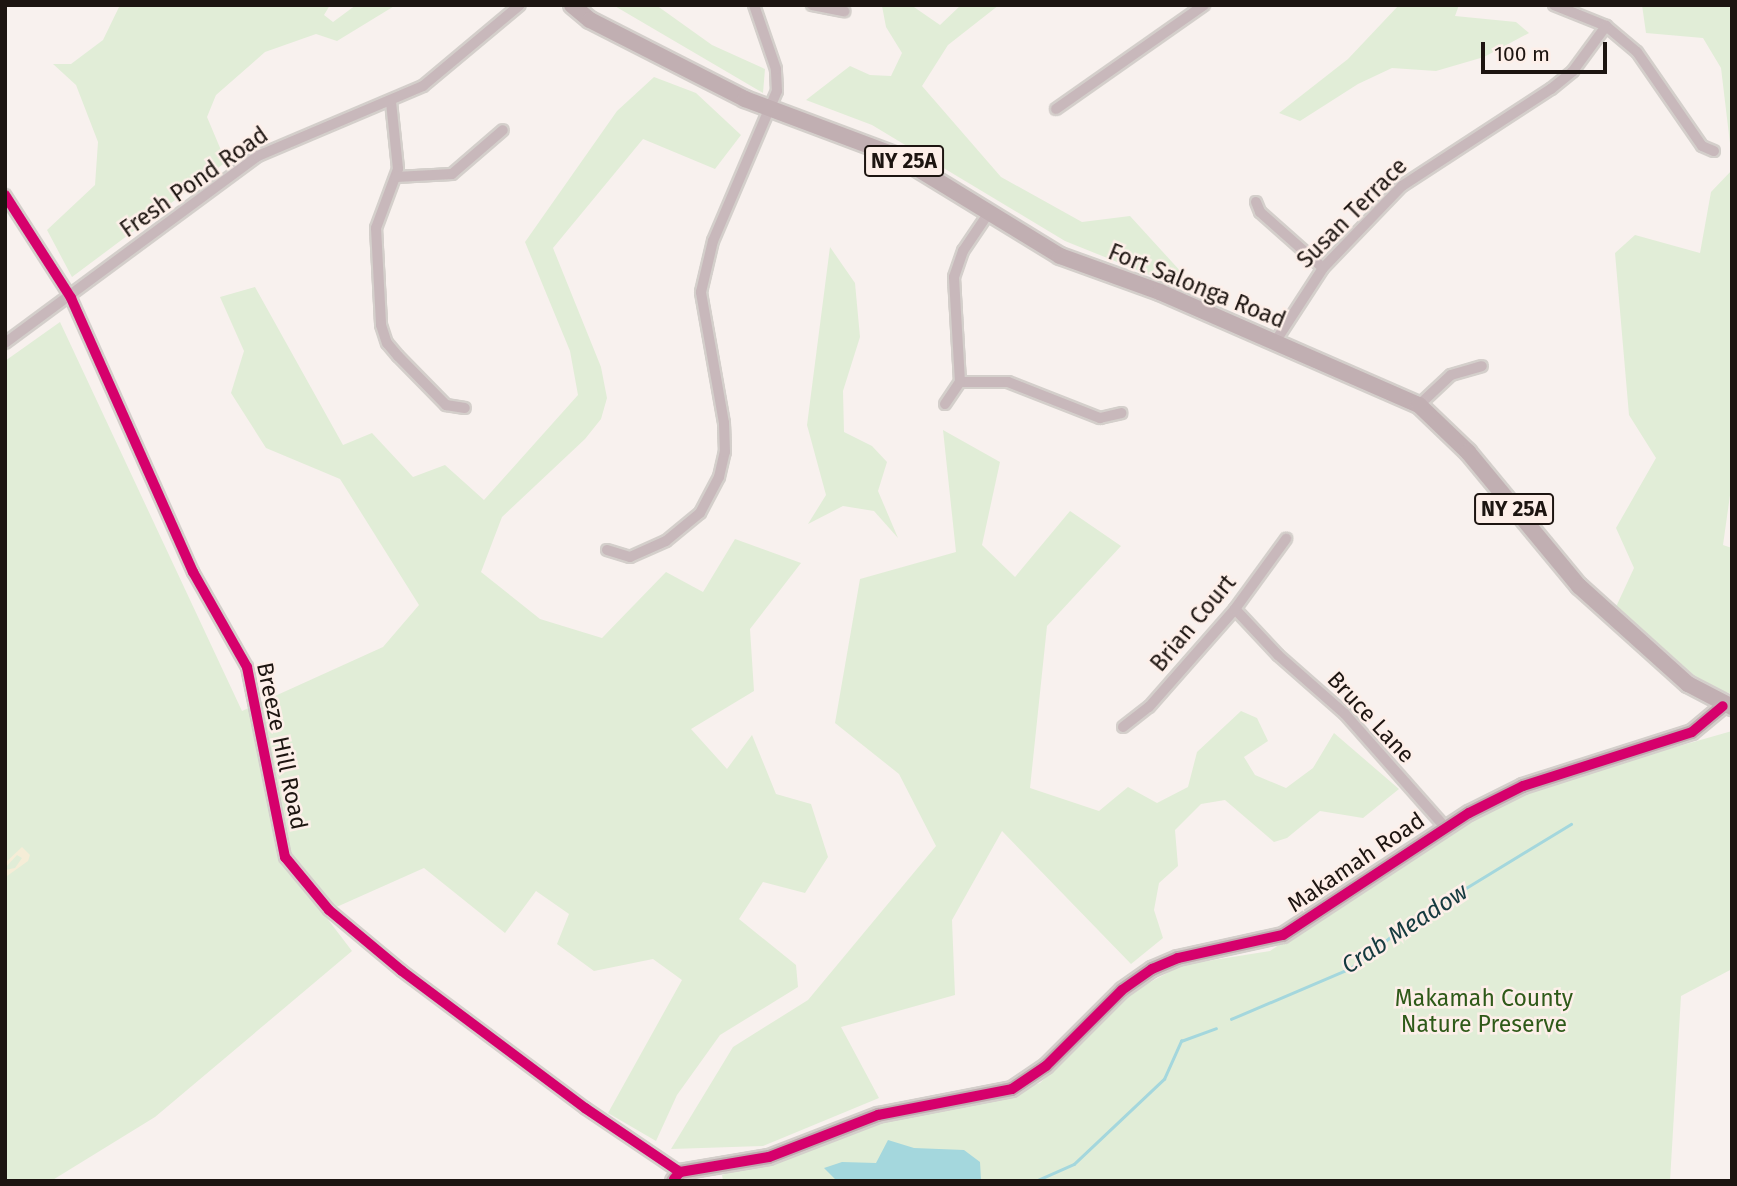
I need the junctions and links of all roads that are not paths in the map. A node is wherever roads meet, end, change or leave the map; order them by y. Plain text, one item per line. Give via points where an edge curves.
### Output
1 (520, 5) edge
2 (572, 5) edge
3 (754, 5) edge
4 (812, 5) edge
5 (1204, 5) edge
6 (1554, 5) edge
7 (844, 11) dead end
8 (1606, 26) junction
9 (391, 102) junction
10 (771, 109) junction
11 (1056, 109) dead end
12 (503, 130) dead end
13 (1714, 151) dead end
14 (396, 177) junction
15 (5, 195) edge
16 (1256, 202) dead end
17 (988, 214) junction
18 (1323, 268) junction
19 (71, 298) junction
20 (1275, 342) junction
21 (5, 343) edge
22 (1482, 366) dead end
23 (960, 382) junction
24 (945, 404) dead end
25 (1419, 405) junction
26 (465, 408) dead end
27 (1121, 413) dead end
28 (1286, 539) dead end
29 (607, 550) dead end
30 (1235, 609) junction
31 (1727, 707) edge
32 (1123, 727) dead end
33 (1445, 827) junction
34 (676, 1176) edge

1 - 9 street, Fresh Pond Road via 445,69
2 - 10 main road, Fort Salonga Road / NY 25A via 590,20
3 - 10 street via 776,69 777,91
4 - 7 street
5 - 11 street
6 - 8 street
8 - 13 street via 1637,52 1702,146
8 - 18 street, Susan Terrace via 1573,71 1417,174
9 - 14 street
9 - 19 street, Fresh Pond Road via 258,156
10 - 17 main road, Fort Salonga Road / NY 25A via 897,156
10 - 29 street via 713,241 703,280 701,296 724,423 725,452 719,477 701,513 666,541 630,556
12 - 14 street via 452,174
14 - 26 street via 376,228 381,325 387,343 446,405
15 - 19 street, Breeze Hill Road
16 - 18 street via 1260,212
17 - 20 main road, Fort Salonga Road / NY 25A via 1060,256
17 - 23 street via 963,251 954,277
18 - 20 street, Susan Terrace
19 - 21 street, Fresh Pond Road
19 - 34 street, Breeze Hill Road via 193,572 247,667 285,857 329,910 402,971
20 - 25 main road, Fort Salonga Road / NY 25A
22 - 25 street via 1451,375
23 - 24 street
23 - 27 street via 1008,382 1100,418
25 - 31 main road, Fort Salonga Road / NY 25A via 1468,452 1579,586 1688,684
28 - 30 street, Brian Court
30 - 32 street, Brian Court via 1149,706
30 - 33 street, Bruce Lane via 1345,713
31 - 33 street, Makamah Road via 1692,732 1523,786
33 - 34 street, Makamah Road via 1283,934 1178,958 1152,969 1122,990 1046,1066 1012,1088 878,1115 742,1164

